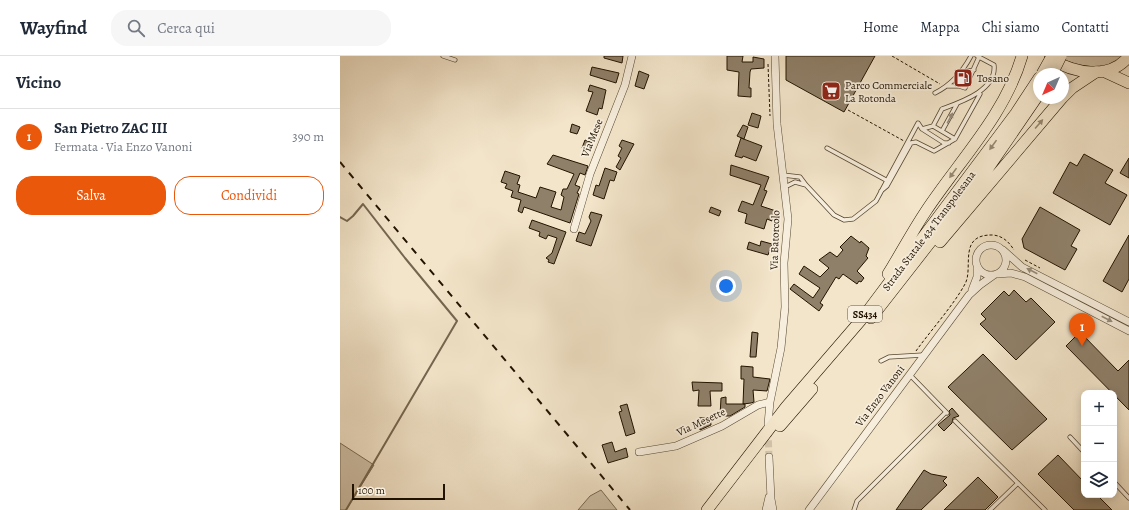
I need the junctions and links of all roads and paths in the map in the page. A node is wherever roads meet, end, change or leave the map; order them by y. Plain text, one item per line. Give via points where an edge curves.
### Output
1 (443, 56) edge
2 (632, 56) edge
3 (892, 56) edge
4 (971, 56) edge
5 (978, 56) edge
6 (1022, 56) edge
7 (1046, 56) edge
8 (1052, 56) edge
9 (1061, 56) edge
10 (1128, 56) edge
11 (772, 57) edge
12 (455, 60) dead end
13 (966, 65) junction
14 (1045, 68) edge
15 (1055, 68) edge
16 (974, 70) junction
17 (968, 71) junction
18 (1099, 72) junction
19 (1129, 83) edge
20 (940, 84) dead end
21 (947, 86) junction
22 (959, 86) junction
23 (1033, 87) edge
24 (1069, 91) edge
25 (935, 93) dead end
26 (980, 93) junction
27 (1033, 103) edge
28 (957, 104) junction
29 (1057, 104) edge
30 (848, 110) dead end
31 (770, 119) dead end
32 (933, 126) junction
33 (922, 129) junction
34 (942, 131) junction
35 (955, 139) junction
36 (907, 142) junction
37 (949, 143) junction
38 (826, 148) dead end
39 (783, 176) junction
40 (886, 180) junction
41 (806, 185) junction
42 (785, 187) junction
43 (880, 192) junction
44 (574, 229) dead end
45 (1003, 250) junction
46 (978, 267) junction
47 (996, 274) junction
48 (895, 290) junction
49 (969, 296) junction
50 (861, 320) junction
51 (1129, 322) edge
52 (1129, 331) edge
53 (925, 355) junction
54 (882, 361) dead end
55 (910, 375) junction
56 (770, 402) junction
57 (955, 420) dead end
58 (768, 424) tunnel mouth
59 (1070, 438) dead end
60 (1081, 449) edge
61 (639, 452) dead end
62 (769, 457) tunnel mouth
63 (1018, 483) junction
64 (770, 485) junction
65 (1117, 485) edge
66 (1129, 498) edge
67 (707, 510) edge
68 (716, 510) edge
69 (766, 510) edge
70 (773, 510) edge
71 (809, 510) edge
72 (854, 510) edge
73 (990, 510) edge
74 (1045, 510) edge

1 - 12 lane
2 - 44 street, Via Mese via 625,85 590,174
3 - 20 path
4 - 13 lane
5 - 16 lane
5 - 26 lane via 994,65 994,70
6 -> 50 main road via 1013,81 985,130 926,211
7 - 18 main road via 1073,70
8 - 14 main road, bridge
9 - 15 main road, bridge
10 - 18 main road via 1114,68
11 - 31 path
11 - 39 street, Via Batorcolo
13 - 17 lane
13 - 21 lane
16 - 17 lane
16 - 22 lane via 965,88
17 - 22 lane
18 - 19 main road
18 - 24 main road
21 - 22 lane
21 - 25 lane
23 -> 50 main road, Strada Statale 434 Transpolesana / SS434
26 - 28 lane
26 - 35 lane
27 - 48 main road, Strada Statale 434 Transpolesana / SS434 via 989,167
28 - 32 lane via 942,109
34 -> 28 lane
48 -> 29 main road via 903,286
30 - 36 path
32 - 33 lane
32 - 34 lane
33 - 36 lane via 918,123
33 - 37 lane via 944,143
34 - 35 lane
35 - 37 lane
36 - 40 lane
37 - 43 lane via 934,150 916,142 911,143
38 - 40 lane
39 - 41 lane via 800,177
39 - 42 street, Via Batorcolo
40 - 43 lane
41 - 42 lane via 795,182
41 - 43 lane via 834,215 844,220 853,219 872,205
42 - 56 street, Via Batorcolo via 788,219 784,263 785,307 781,348
45 - 46 street, Via Enzo Vanoni via 990,244 981,248 976,257
45 - 47 street via 1006,263
51 -> 45 street, Via Enzo Vanoni via 1022,267
46 - 47 street via 985,274
46 - 49 street, Via Enzo Vanoni via 977,277
47 - 49 street, Via Enzo Vanoni
47 -> 52 street via 1012,273 1025,277
48 - 68 main road, Strada Statale 434 Transpolesana / SS434 via 779,428
49 - 53 street, Via Enzo Vanoni
50 - 67 main road, Strada Statale 434 Transpolesana / SS434 via 786,407
53 - 54 lane via 889,357
53 - 55 street, Via Enzo Vanoni
55 - 71 street, Via Enzo Vanoni
55 - 72 lane via 947,413 857,501
56 - 58 street, Via Batorcolo
56 - 61 street, Via Mesette via 758,405 722,426 676,446
57 - 63 lane
59 - 60 lane
62 - 64 street
63 - 73 lane
63 - 74 lane
64 - 69 street
64 - 70 street
65 - 66 lane

